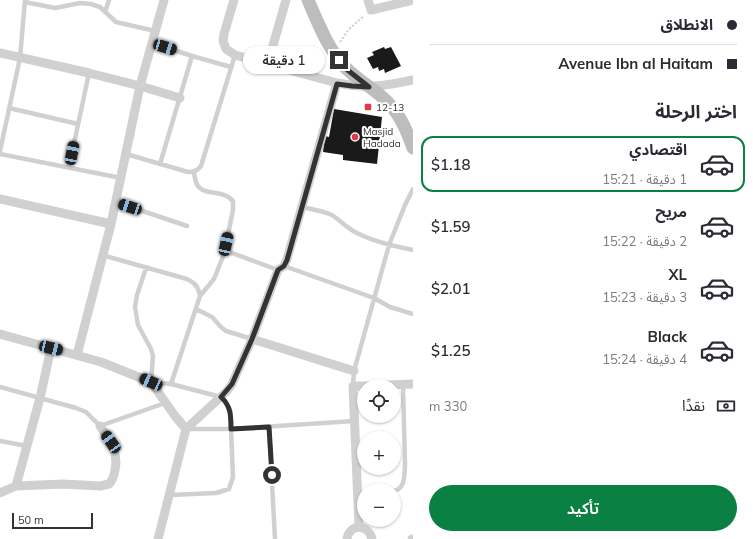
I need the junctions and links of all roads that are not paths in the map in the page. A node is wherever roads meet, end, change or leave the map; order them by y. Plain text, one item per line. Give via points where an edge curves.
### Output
1 (109, 0) edge
2 (164, 0) edge
3 (234, 0) edge
4 (286, 0) edge
5 (308, 0) edge
6 (368, 0) edge
7 (412, 0) edge
8 (25, 1) edge
9 (105, 12) junction
10 (155, 32) junction
11 (152, 43) junction
12 (0, 53) edge
13 (235, 54) junction
14 (192, 56) junction
15 (20, 58) junction
16 (268, 63) junction
17 (231, 67) junction
18 (89, 73) junction
19 (413, 80) edge
20 (337, 84) junction
21 (140, 86) junction
22 (369, 87) junction
23 (180, 98) junction
24 (9, 108) junction
25 (78, 124) junction
26 (413, 148) edge
27 (0, 150) edge
28 (0, 154) edge
29 (126, 154) junction
30 (160, 164) junction
31 (69, 167) junction
32 (194, 172) junction
33 (121, 178) junction
34 (413, 189) edge
35 (0, 199) edge
36 (116, 202) junction
37 (302, 207) junction
38 (111, 224) junction
39 (187, 226) dead end
40 (389, 245) junction
41 (413, 250) edge
42 (224, 254) junction
43 (102, 255) junction
44 (146, 268) junction
45 (281, 268) junction
46 (200, 296) junction
47 (374, 298) junction
48 (196, 309) junction
49 (413, 314) edge
50 (0, 334) edge
51 (252, 339) junction
52 (51, 348) junction
53 (77, 355) junction
54 (354, 371) junction
55 (151, 382) junction
56 (171, 384) junction
57 (413, 384) edge
58 (403, 385) joint
59 (353, 386) junction
60 (357, 386) edge
61 (0, 387) edge
62 (221, 397) junction
63 (40, 398) junction
64 (165, 403) junction
65 (354, 421) junction
66 (100, 426) junction
67 (269, 427) junction
68 (186, 429) junction
69 (231, 429) junction
70 (0, 441) edge
71 (27, 446) junction
72 (359, 483) edge
73 (16, 486) junction
74 (401, 487) edge
75 (0, 493) edge
76 (170, 494) junction
77 (359, 527) joint
78 (158, 539) edge
79 (275, 539) edge
80 (347, 539) edge
81 (372, 539) edge

1 - 9 lane
2 - 10 street
3 - 13 street via 223,41 226,49
4 - 16 street
5 - 22 street via 332,52 345,68
6 - 7 street via 371,10
8 - 9 lane via 54,8 80,3 91,4
8 - 15 lane
9 - 10 lane via 116,22
10 - 11 street
11 - 14 lane
11 - 21 street
12 - 15 street
13 - 16 street
13 - 17 lane
14 - 17 lane
14 - 23 lane
15 - 18 street
15 - 24 lane
16 - 20 street
17 - 32 lane via 201,166
18 - 21 street
18 - 25 lane
19 - 22 street
20 - 22 street
20 - 37 street
21 - 23 street
21 - 29 street
22 - 26 street via 396,112 403,122
23 - 30 lane
24 - 25 lane
24 - 27 lane
25 - 31 lane
28 - 31 lane
29 - 30 lane
29 - 33 street
30 - 32 lane
31 - 33 lane
32 - 42 lane via 195,183 199,188 228,196 233,200
33 - 36 street
34 - 40 lane
35 - 38 street
36 - 38 street
36 - 39 lane
37 - 40 lane via 330,215 358,234
37 - 45 street via 290,252
38 - 43 street
40 - 41 lane
40 - 47 lane
42 - 45 lane via 232,253
42 - 46 lane via 214,279
43 - 44 lane
43 - 53 street
44 - 46 lane via 195,283
44 - 55 lane via 135,307 138,325 153,356
45 - 47 lane
45 - 51 street
46 - 48 lane
47 - 49 lane via 390,307
47 - 54 lane
48 - 51 lane via 212,317 226,331
48 - 56 lane
50 - 52 street
51 - 54 street
51 - 62 street via 232,384
52 - 53 street
52 - 63 street
53 - 55 street
54 - 59 lane
55 - 56 lane
55 - 64 street
56 - 62 lane
57 - 58 street
58 - 74 lane via 405,465
59 - 60 street
59 - 65 street
61 - 63 lane
62 - 68 street
62 - 69 lane via 230,410
63 - 66 lane via 86,412
63 - 71 street
64 - 66 lane
64 - 68 street
65 - 67 lane
65 - 72 street
66 - 73 street via 116,451 114,476 108,484
67 - 69 lane
67 - 79 lane
68 - 69 lane
68 - 76 street
69 - 76 lane via 233,477 229,489 216,493
70 - 71 lane
71 - 73 street
73 - 75 street
76 - 78 street
77 - 80 street via 352,529
77 - 81 street via 366,529

